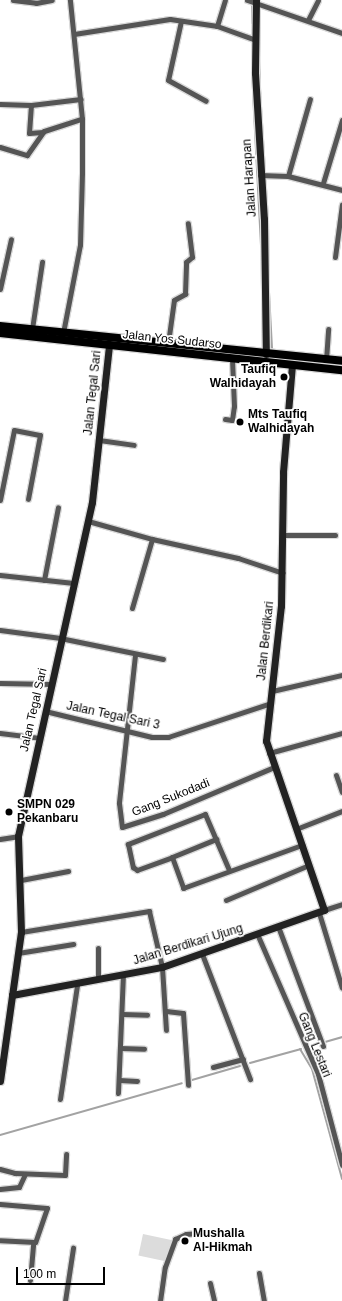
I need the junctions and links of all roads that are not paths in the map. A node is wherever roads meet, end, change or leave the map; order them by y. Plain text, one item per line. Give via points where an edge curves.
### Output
1 (13, 0) edge
2 (52, 0) edge
3 (70, 0) edge
4 (225, 0) edge
5 (248, 0) edge
6 (318, 0) edge
7 (256, 2) edge
8 (308, 20) junction
9 (181, 21) junction
10 (217, 26) junction
11 (342, 33) edge
12 (74, 34) junction
13 (253, 40) junction
14 (81, 99) junction
15 (310, 99) dead end
16 (206, 101) dead end
17 (0, 104) edge
18 (31, 104) junction
19 (82, 119) junction
20 (342, 122) edge
21 (43, 132) junction
22 (0, 146) edge
23 (261, 175) junction
24 (288, 176) junction
25 (323, 183) junction
26 (342, 190) edge
27 (342, 204) edge
28 (188, 223) dead end
29 (11, 239) dead end
30 (335, 257) dead end
31 (42, 262) dead end
32 (0, 289) edge
33 (0, 326) edge
34 (32, 329) junction
35 (328, 329) dead end
36 (20, 332) junction
37 (63, 333) junction
38 (0, 334) edge
39 (168, 343) junction
40 (109, 346) junction
41 (266, 354) junction
42 (232, 358) junction
43 (326, 360) junction
44 (342, 361) edge
45 (292, 365) junction
46 (342, 370) edge
47 (225, 419) dead end
48 (99, 440) junction
49 (134, 445) dead end
50 (28, 499) dead end
51 (0, 500) edge
52 (58, 507) dead end
53 (88, 521) junction
54 (283, 534) junction
55 (335, 535) dead end
56 (152, 539) junction
57 (283, 573) junction
58 (0, 575) edge
59 (44, 580) junction
60 (74, 583) junction
61 (132, 608) dead end
62 (0, 630) edge
63 (60, 638) junction
64 (135, 655) junction
65 (163, 659) dead end
66 (342, 675) edge
67 (0, 683) edge
68 (52, 684) junction
69 (272, 691) junction
70 (268, 704) junction
71 (45, 711) junction
72 (128, 730) junction
73 (342, 732) edge
74 (0, 733) edge
75 (38, 738) junction
76 (269, 753) junction
77 (274, 767) junction
78 (336, 775) dead end
79 (342, 792) edge
80 (342, 811) edge
81 (296, 829) junction
82 (18, 836) junction
83 (0, 839) edge
84 (216, 839) junction
85 (302, 845) junction
86 (172, 857) junction
87 (309, 865) junction
88 (229, 870) junction
89 (68, 871) dead end
90 (21, 880) junction
91 (226, 900) dead end
92 (342, 904) edge
93 (322, 911) junction
94 (279, 929) junction
95 (21, 932) junction
96 (258, 936) junction
97 (73, 944) dead end
98 (98, 948) dead end
99 (18, 953) junction
100 (202, 954) junction
101 (162, 967) junction
102 (122, 976) junction
103 (98, 979) junction
104 (77, 985) junction
105 (342, 988) edge
106 (12, 995) junction
107 (166, 1011) junction
108 (122, 1014) junction
109 (148, 1015) dead end
110 (166, 1030) dead end
111 (3, 1046) edge
112 (323, 1046) dead end
113 (120, 1048) junction
114 (144, 1049) dead end
115 (243, 1059) junction
116 (213, 1067) dead end
117 (250, 1079) dead end
118 (119, 1080) junction
119 (0, 1081) edge
120 (137, 1081) dead end
121 (188, 1086) dead end
122 (118, 1093) dead end
123 (60, 1099) dead end
124 (66, 1154) dead end
125 (342, 1165) edge
126 (0, 1169) edge
127 (25, 1174) junction
128 (0, 1189) edge
129 (0, 1204) edge
130 (210, 1232) dead end
131 (0, 1240) edge
132 (33, 1242) junction
133 (73, 1248) dead end
134 (260, 1272) dead end
135 (30, 1280) dead end
136 (210, 1283) dead end
137 (65, 1301) edge
138 (160, 1301) edge
139 (214, 1301) edge
140 (264, 1301) edge

1 - 2 street via 36,3
3 - 12 street
4 - 10 street
5 - 7 street
6 - 8 street
7 - 8 street
7 - 13 street, Jalan Harapan
8 - 11 street
9 - 10 street
9 - 12 street via 158,19
9 - 16 street via 168,80
10 - 13 street
12 - 14 street
13 - 23 street, Jalan Harapan
14 - 18 street
14 - 19 street
15 - 24 street
17 - 18 street
18 - 21 street via 29,133
19 - 21 street
19 - 37 street via 80,245
20 - 25 street
21 - 22 street via 27,155
23 - 24 street
23 - 41 street, Jalan Harapan
24 - 25 street
25 - 26 street
27 - 30 street
28 - 39 street via 192,257 186,262 185,294 174,300
29 - 32 street
31 - 34 street
33 - 36 main road, Jalan Yos Sudarso
34 - 36 main road, Jalan Yos Sudarso
34 - 37 main road, Jalan Yos Sudarso
35 - 43 street
36 - 38 main road, Jalan Yos Sudarso
36 - 40 main road, Jalan Yos Sudarso
37 - 39 main road, Jalan Yos Sudarso
39 - 41 main road, Jalan Yos Sudarso
40 - 42 main road, Jalan Yos Sudarso
40 - 48 street, Jalan Tegal Sari
41 - 43 main road, Jalan Yos Sudarso
42 - 45 main road, Jalan Yos Sudarso
42 - 47 street via 234,406 232,420
43 - 44 main road, Jalan Yos Sudarso
45 - 46 main road, Jalan Yos Sudarso
45 - 54 street, Jalan Berdikari via 283,472
48 - 49 street
48 - 53 street, Jalan Tegal Sari
50 - 51 street via 40,435 14,430
52 - 59 street
53 - 56 street
53 - 60 street, Jalan Tegal Sari
54 - 55 street
54 - 57 street, Jalan Berdikari
56 - 57 street via 238,558
56 - 61 street
57 - 69 street, Jalan Berdikari
58 - 59 street
59 - 60 street
60 - 63 street, Jalan Tegal Sari
62 - 63 street
63 - 64 street
63 - 68 street, Jalan Tegal Sari
64 - 65 street
64 - 72 street
66 - 69 street
67 - 68 street
68 - 71 street, Jalan Tegal Sari
69 - 70 street, Jalan Berdikari
70 - 72 street, Jalan Tegal Sari 3 via 168,737
70 - 76 street, Jalan Berdikari
71 - 72 street, Jalan Tegal Sari 3
71 - 75 street, Jalan Tegal Sari
72 - 77 street, Gang Sukodadi via 119,803 122,827 164,814
73 - 76 street
74 - 75 street
75 - 82 street, Jalan Tegal Sari
76 - 77 street, Jalan Berdikari
77 - 81 street, Jalan Berdikari
78 - 79 street
80 - 81 street
81 - 85 street, Jalan Berdikari
82 - 83 street
82 - 90 street, Jalan Tegal Sari
84 - 86 street
84 - 86 street via 208,816 203,814 128,844 132,867 137,870
84 - 88 street
85 - 87 street, Jalan Berdikari
85 - 88 street
86 - 88 street via 182,888
87 - 91 street
87 - 93 street, Jalan Berdikari
89 - 90 street
90 - 95 street, Jalan Tegal Sari
92 - 93 street, Jalan Berdikari Ujung
93 - 94 street, Jalan Berdikari Ujung
93 - 105 street
94 - 96 street, Jalan Berdikari Ujung
94 - 112 street
95 - 99 street, Jalan Tegal Sari
95 - 101 street via 148,911
96 - 100 street, Jalan Berdikari Ujung
96 - 125 street, Gang Lestari via 318,1074
97 - 99 street
98 - 103 street
99 - 106 street, Jalan Tegal Sari
100 - 101 street, Jalan Berdikari Ujung
100 - 115 street
101 - 102 street, Jalan Berdikari Ujung
101 - 107 street
102 - 103 street, Jalan Berdikari Ujung
102 - 108 street
103 - 104 street, Jalan Berdikari Ujung
104 - 106 street, Jalan Berdikari Ujung
104 - 123 street
106 - 111 street, Jalan Tegal Sari
107 - 110 street
107 - 121 street via 183,1013
108 - 109 street
108 - 113 street
111 - 119 street, Jalan Tegal Sari
113 - 114 street
113 - 118 street
115 - 116 street
115 - 117 street
118 - 120 street
118 - 122 street
124 - 127 street via 65,1175
126 - 127 street
127 - 128 street via 19,1187
129 - 132 street via 46,1207
130 - 138 street via 186,1234 175,1239 165,1267
131 - 132 street
132 - 135 street
133 - 137 street
134 - 140 street
136 - 139 street

